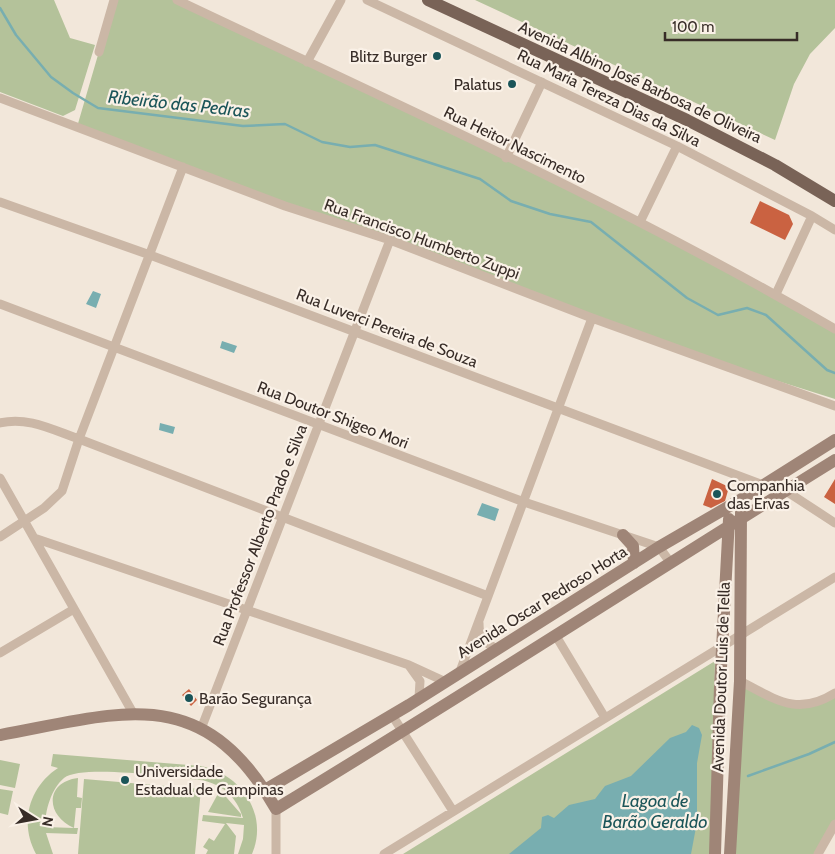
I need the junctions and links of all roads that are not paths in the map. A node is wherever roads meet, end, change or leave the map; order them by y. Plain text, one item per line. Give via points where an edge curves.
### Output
1 (114, 0) edge
2 (177, 0) edge
3 (341, 0) edge
4 (367, 0) edge
5 (428, 0) edge
6 (99, 52) dead end
7 (307, 62) junction
8 (542, 82) junction
9 (0, 98) edge
10 (677, 146) junction
11 (506, 158) junction
12 (183, 167) junction
13 (835, 201) edge
14 (0, 202) edge
15 (812, 216) junction
16 (640, 222) junction
17 (835, 230) edge
18 (390, 240) junction
19 (150, 256) junction
20 (776, 294) junction
21 (0, 304) edge
22 (592, 318) junction
23 (835, 329) edge
24 (355, 332) junction
25 (114, 348) junction
26 (835, 406) edge
27 (557, 408) junction
28 (0, 423) edge
29 (318, 426) junction
30 (79, 438) junction
31 (835, 440) edge
32 (835, 460) edge
33 (0, 478) edge
34 (763, 485) junction
35 (786, 491) junction
36 (740, 500) junction
37 (524, 502) junction
38 (728, 507) junction
39 (283, 518) junction
40 (741, 518) junction
41 (26, 523) junction
42 (835, 523) edge
43 (730, 526) junction
44 (623, 535) junction
45 (0, 537) edge
46 (34, 538) junction
47 (699, 545) junction
48 (659, 547) junction
49 (728, 555) junction
50 (670, 562) junction
51 (634, 563) junction
52 (835, 577) edge
53 (488, 596) junction
54 (246, 608) junction
55 (74, 609) junction
56 (479, 618) junction
57 (741, 634) junction
58 (556, 636) junction
59 (723, 645) junction
60 (498, 649) junction
61 (0, 652) edge
62 (408, 665) junction
63 (458, 674) junction
64 (740, 681) junction
65 (446, 682) junction
66 (835, 693) edge
67 (419, 698) junction
68 (133, 713) junction
69 (392, 715) junction
70 (604, 716) junction
71 (201, 729) junction
72 (403, 732) junction
73 (0, 735) edge
74 (265, 790) junction
75 (276, 808) junction
76 (453, 811) junction
77 (835, 824) edge
78 (276, 854) edge
79 (384, 854) edge
80 (715, 854) edge
81 (730, 854) edge
82 (818, 854) edge

1 - 6 street
2 - 7 street, Rua Heitor Nascimento
3 - 7 street
4 - 8 street, Rua Maria Tereza Dias da Silva
5 - 13 main road, Avenida Albino José Barbosa de Oliveira via 687,120 775,165
7 - 11 street, Rua Heitor Nascimento
8 - 10 street, Rua Maria Tereza Dias da Silva
8 - 11 street
9 - 12 street, Rua Francisco Humberto Zuppi
10 - 15 street, Rua Maria Tereza Dias da Silva
10 - 16 street
11 - 16 street, Rua Heitor Nascimento
12 - 18 street, Rua Francisco Humberto Zuppi via 286,206
12 - 19 street
14 - 19 street, Rua Luverci Pereira de Souza
15 - 17 street, Rua Maria Tereza Dias da Silva
15 - 20 street
16 - 20 street, Rua Heitor Nascimento
18 - 22 street, Rua Francisco Humberto Zuppi
18 - 24 street, Rua Professor Alberto Prado e Silva
19 - 24 street, Rua Luverci Pereira de Souza
19 - 25 street
20 - 23 street, Rua Heitor Nascimento
21 - 25 street, Rua Doutor Shigeo Mori
22 - 26 street, Rua Francisco Humberto Zuppi
22 - 27 street
24 - 27 street, Rua Luverci Pereira de Souza
24 - 29 street, Rua Professor Alberto Prado e Silva
25 - 29 street, Rua Doutor Shigeo Mori
25 - 30 street
27 - 34 street, Rua Luverci Pereira de Souza
27 - 37 street
28 - 30 street via 28,421
29 - 37 street, Rua Doutor Shigeo Mori
29 - 39 street, Rua Professor Alberto Prado e Silva
30 - 39 street
30 - 41 street via 62,491
31 - 34 main road, Avenida Oscar Pedroso Horta
32 - 35 main road
33 - 41 street
34 - 36 main road, Avenida Oscar Pedroso Horta
35 - 40 main road
35 - 42 street
36 - 38 main road, Avenida Oscar Pedroso Horta
36 - 40 main road, Avenida Doutor Luis de Tella
37 - 44 street, Rua Doutor Shigeo Mori
37 - 53 street
38 - 43 main road, Avenida Doutor Luis de Tella
38 - 48 main road, Avenida Oscar Pedroso Horta
39 - 53 street
39 - 54 street, Rua Professor Alberto Prado e Silva
40 - 43 main road
40 - 57 main road, Avenida Doutor Luis de Tella
41 - 45 street
41 - 46 street
43 - 47 main road
43 - 49 main road, Avenida Doutor Luis de Tella
44 - 48 street, Rua Doutor Shigeo Mori
44 - 51 main road via 633,546
46 - 54 street
46 - 55 street
47 - 49 main road via 716,546
47 - 50 main road
48 - 50 street
48 - 51 main road, Avenida Oscar Pedroso Horta
49 - 59 main road, Avenida Doutor Luis de Tella
50 - 58 main road
51 - 60 main road, Avenida Oscar Pedroso Horta
52 - 57 street
53 - 56 street
54 - 62 street
54 - 71 street, Rua Professor Alberto Prado e Silva
55 - 61 street
55 - 68 street
56 - 60 street via 482,640
56 - 63 street
57 - 59 street
57 - 64 main road, Avenida Doutor Luis de Tella
58 - 70 street
58 - 72 main road
59 - 70 street
59 - 80 main road, Avenida Doutor Luis de Tella
60 - 63 main road, Avenida Oscar Pedroso Horta
62 - 65 street
62 - 67 street via 420,681
63 - 65 main road, Avenida Oscar Pedroso Horta
64 - 66 street via 785,704 803,706 823,701
64 - 81 main road, Avenida Doutor Luis de Tella
65 - 67 main road, Avenida Oscar Pedroso Horta
67 - 69 main road, Avenida Oscar Pedroso Horta
68 - 71 main road via 165,716
68 - 73 main road
69 - 72 street
69 - 74 main road, Avenida Oscar Pedroso Horta
70 - 76 street
71 - 74 main road via 224,743
72 - 75 main road
72 - 76 street
74 - 75 main road
75 - 78 street
76 - 79 street
77 - 82 street

